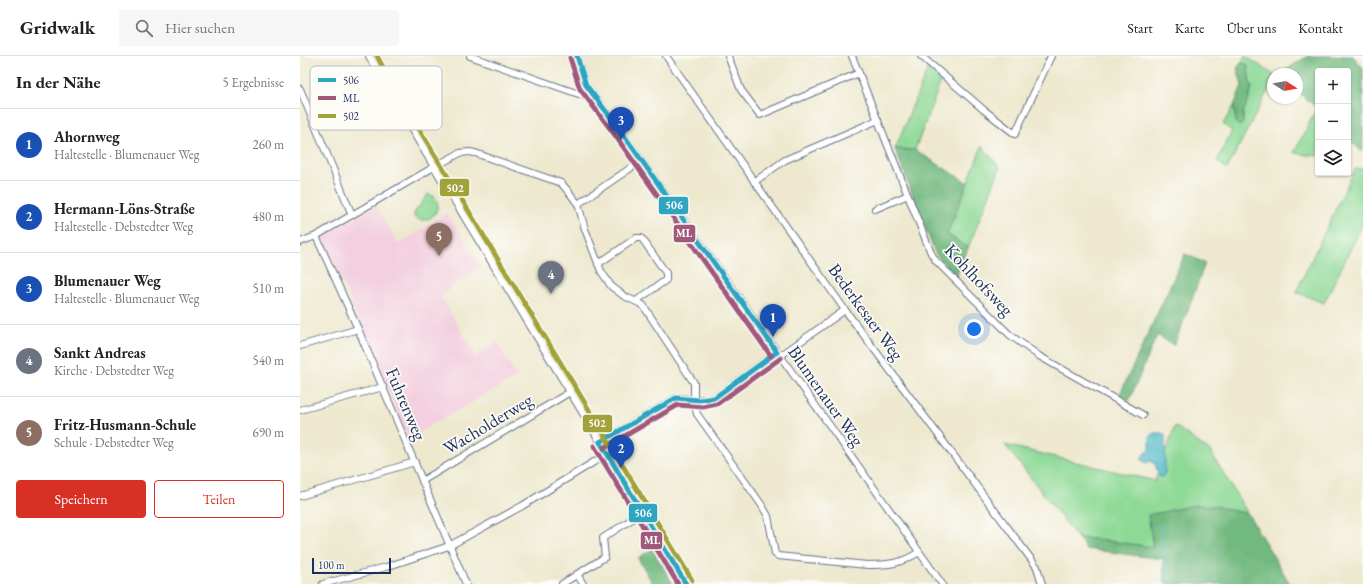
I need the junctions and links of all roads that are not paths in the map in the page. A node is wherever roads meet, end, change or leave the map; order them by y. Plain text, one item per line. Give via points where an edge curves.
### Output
1 (370, 56) edge
2 (470, 56) edge
3 (578, 56) edge
4 (666, 56) edge
5 (728, 56) edge
6 (852, 56) edge
7 (921, 56) edge
8 (1051, 56) edge
9 (928, 58) edge
10 (375, 66) edge
11 (859, 73) junction
12 (300, 89) edge
13 (598, 101) junction
14 (310, 113) edge
15 (878, 120) junction
16 (317, 130) edge
17 (412, 130) edge
18 (641, 161) junction
19 (434, 166) junction
20 (754, 182) junction
21 (908, 195) junction
22 (578, 204) junction
23 (875, 209) dead end
24 (352, 215) junction
25 (316, 236) junction
26 (300, 242) edge
27 (598, 264) junction
28 (636, 301) junction
29 (845, 310) junction
30 (358, 329) junction
31 (300, 346) edge
32 (778, 354) junction
33 (383, 387) junction
34 (570, 392) junction
35 (694, 401) junction
36 (300, 410) edge
37 (1143, 414) dead end
38 (600, 442) junction
39 (607, 454) junction
40 (414, 462) junction
41 (422, 481) junction
42 (300, 496) edge
43 (643, 512) junction
44 (449, 546) junction
45 (919, 552) junction
46 (577, 574) junction
47 (323, 584) edge
48 (466, 584) edge
49 (562, 584) edge
50 (583, 584) edge
51 (686, 584) edge
52 (942, 584) edge
53 (1042, 584) edge

1 - 10 street
2 - 13 street
3 - 13 street, Blumenauer Weg via 586,85
4 - 20 street, Bederkesaer Weg
5 - 11 street via 741,90 760,115
6 - 11 street, Kohlhofsweg
7 - 9 street
8 - 9 street via 1015,134 984,110
11 - 15 street, Kohlhofsweg
12 - 14 street
13 - 18 street, Blumenauer Weg
15 - 20 street via 785,160
15 - 21 street, Kohlhofsweg
16 - 24 street
17 - 19 street
18 - 22 street
18 - 32 street, Blumenauer Weg
19 - 22 street via 460,153 475,153 561,183
19 - 24 street
19 - 34 street
20 - 29 street, Bederkesaer Weg
21 - 23 street
21 - 37 street, Kohlhofsweg via 936,261 1010,335 1039,356
22 - 27 street
24 - 25 street
25 - 26 street
25 - 30 street, Fuhrenweg
27 - 28 street via 611,286
27 - 28 street via 636,238 641,238 666,273 666,280
28 - 35 street via 643,305 694,383
29 - 32 street
29 - 53 street, Bederkesaer Weg via 1037,567
30 - 31 street
30 - 33 street, Fuhrenweg
32 - 35 street via 714,398
32 - 45 street, Blumenauer Weg
33 - 36 street
33 - 40 street, Fuhrenweg
34 - 38 street
34 - 41 street, Wacholderweg
35 - 38 street via 676,398
35 - 45 street via 697,414 768,516 774,550 778,556 882,565 908,560
38 - 39 street
39 - 43 street
39 - 44 street via 522,506
40 - 41 street, Fuhrenweg
40 - 42 street
41 - 44 street, Fuhrenweg
43 - 46 street via 603,538 606,557
43 - 51 street
44 - 47 street
44 - 48 street, Fuhrenweg
45 - 52 street, Blumenauer Weg
46 - 49 street
46 - 50 street

